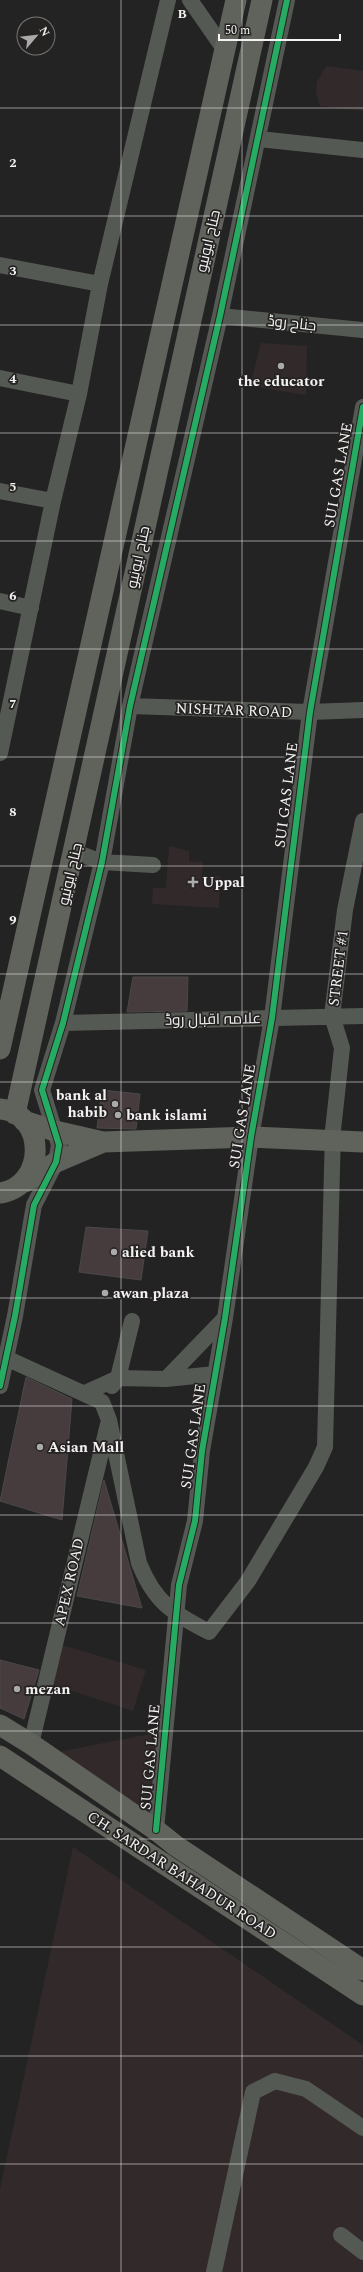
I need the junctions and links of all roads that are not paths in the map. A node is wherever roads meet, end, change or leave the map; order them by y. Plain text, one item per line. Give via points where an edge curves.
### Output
1 (168, 0) edge
2 (190, 0) edge
3 (236, 0) edge
4 (262, 0) edge
5 (287, 0) edge
6 (226, 52) junction
7 (248, 60) junction
8 (259, 139) junction
9 (363, 150) edge
10 (0, 265) edge
11 (100, 284) junction
12 (220, 316) junction
13 (363, 330) edge
14 (0, 378) edge
15 (79, 394) junction
16 (363, 407) edge
17 (0, 491) edge
18 (53, 501) junction
19 (142, 539) junction
20 (167, 544) junction
21 (0, 601) edge
22 (31, 608) junction
23 (130, 706) junction
24 (363, 710) edge
25 (310, 712) junction
26 (1, 743) edge
27 (363, 821) edge
28 (75, 852) junction
29 (102, 862) junction
30 (153, 865) dead end
31 (332, 1016) junction
32 (363, 1016) edge
33 (272, 1018) junction
34 (63, 1023) junction
35 (0, 1049) edge
36 (13, 1115) edge
37 (55, 1131) junction
38 (251, 1137) junction
39 (333, 1140) junction
40 (103, 1142) junction
41 (363, 1142) edge
42 (56, 1162) junction
43 (4, 1195) edge
44 (225, 1318) junction
45 (132, 1321) dead end
46 (6, 1358) junction
47 (215, 1374) junction
48 (118, 1378) junction
49 (166, 1379) junction
50 (0, 1386) edge
51 (85, 1392) junction
52 (102, 1402) junction
53 (109, 1420) junction
54 (176, 1615) junction
55 (0, 1725) edge
56 (31, 1744) junction
57 (0, 1756) edge
58 (156, 1830) junction
59 (170, 1854) junction
60 (363, 1970) edge
61 (363, 1995) edge
62 (363, 2128) edge
63 (341, 2235) dead end
64 (363, 2252) edge
65 (214, 2272) edge

1 - 11 street
2 - 6 street
3 - 6 main road, جناح ایونیو
4 - 7 main road, جناح ایونیو
5 - 8 street
6 - 7 main road
6 - 35 main road, جناح ایونیو
7 - 19 main road, جناح ایونیو
8 - 9 street
8 - 12 street
10 - 11 street
11 - 15 street
12 - 13 street, جناح روڈ
12 - 20 street
14 - 15 street
15 - 18 street
16 - 25 street, SUI GAS LANE
17 - 18 street
18 - 22 street
19 - 20 street
19 - 28 main road, جناح ایونیو
20 - 23 street
21 - 22 street
22 - 26 street
23 - 25 street, NISHTAR ROAD
23 - 29 street
24 - 25 street, NISHTAR ROAD
25 - 33 street, SUI GAS LANE
27 - 31 street, STREET #1 via 345,910
28 - 29 street
28 - 36 main road, جناح ایونیو
29 - 30 street
29 - 34 street
31 - 32 street, علامہ اقبال روڈ
31 - 33 street, علامہ اقبال روڈ
31 - 39 street, STREET #1 via 342,1048
33 - 34 street, علامہ اقبال روڈ
33 - 38 street, SUI GAS LANE
34 - 37 street via 42,1090
36 - 37 main road
36 - 43 main road via 34,1138 36,1158 28,1177
37 - 40 main road
37 - 42 street via 59,1145
38 - 39 main road
38 - 40 main road
38 - 44 street, SUI GAS LANE
39 - 41 main road
39 - 54 street, STREET #1 via 325,1447 316,1467 248,1581 209,1632
40 - 42 main road
42 - 43 main road
42 - 46 street via 34,1205
44 - 47 street, SUI GAS LANE
44 - 49 street
45 - 48 street
46 - 50 street
46 - 51 street
47 - 49 street
47 - 54 street, SUI GAS LANE via 202,1451 195,1521 178,1585
48 - 49 street
48 - 51 street
48 - 52 street
51 - 52 street
52 - 53 street
53 - 54 street via 139,1563 154,1594
53 - 56 street, APEX ROAD
54 - 58 street, SUI GAS LANE
55 - 56 main road, CH. SARDAR BAHADUR ROAD
56 - 58 main road, CH. SARDAR BAHADUR ROAD
57 - 59 main road, CH. SARDAR BAHADUR ROAD
58 - 59 main road, CH. SARDAR BAHADUR ROAD
59 - 60 main road, CH. SARDAR BAHADUR ROAD
59 - 61 main road, CH. SARDAR BAHADUR ROAD
62 - 65 street via 306,2089 275,2081 253,2092
63 - 64 street

